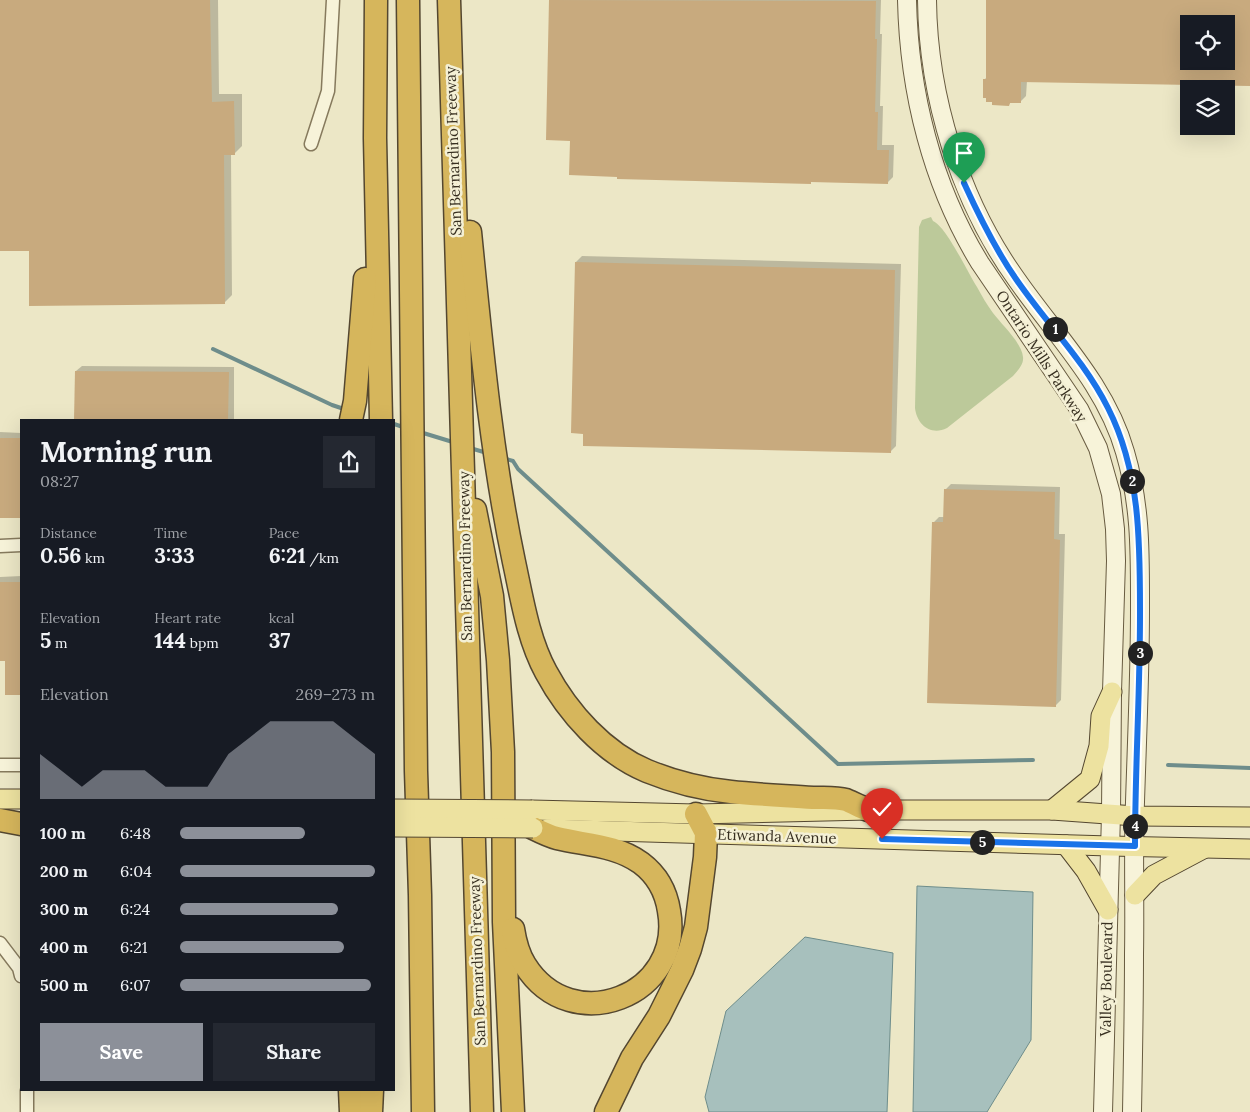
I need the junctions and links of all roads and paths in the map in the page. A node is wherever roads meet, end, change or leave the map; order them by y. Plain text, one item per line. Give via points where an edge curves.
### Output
1 (333, 0) edge
2 (408, 0) edge
3 (449, 0) edge
4 (908, 0) edge
5 (927, 0) edge
6 (376, 4) edge
7 (450, 60) junction
8 (311, 144) dead end
9 (353, 410) edge
10 (381, 414) edge
11 (463, 444) junction
12 (20, 545) edge
13 (0, 546) edge
14 (1116, 561) junction
15 (1140, 653) junction
16 (1112, 692) junction
17 (0, 765) edge
18 (20, 765) edge
19 (0, 798) edge
20 (20, 799) edge
21 (395, 808) edge
22 (868, 810) junction
23 (1052, 810) junction
24 (1111, 814) junction
25 (1135, 816) junction
26 (20, 817) edge
27 (0, 818) edge
28 (1250, 818) edge
29 (532, 819) junction
30 (20, 824) edge
31 (701, 824) junction
32 (395, 827) edge
33 (1066, 845) junction
34 (1110, 846) junction
35 (1135, 846) junction
36 (1204, 848) junction
37 (1250, 849) edge
38 (505, 872) junction
39 (1134, 895) junction
40 (1108, 910) junction
41 (0, 943) edge
42 (20, 972) edge
43 (27, 1091) edge
44 (350, 1091) edge
45 (372, 1091) edge
46 (27, 1112) edge
47 (351, 1112) edge
48 (371, 1112) edge
49 (423, 1112) edge
50 (482, 1112) edge
51 (513, 1112) edge
52 (606, 1112) edge
53 (1103, 1112) edge
54 (1132, 1112) edge

1 - 8 street via 328,91
2 - 49 highway
3 - 7 highway, San Bernardino Freeway
4 - 14 main road, Ontario Mills Parkway via 918,102 944,190 968,244 1052,366 1092,433 1111,494
5 - 15 main road, Ontario Mills Parkway via 935,81 964,183 1016,280 1071,350 1108,408 1125,451 1137,501
6 - 9 highway via 370,28 366,256
6 - 10 highway via 375,148
7 - 11 highway, San Bernardino Freeway
7 - 22 highway via 458,86 465,183 493,441 523,603 545,671 580,722 602,742 644,770 686,784 729,792 844,800
11 - 38 highway via 492,596 503,752
11 - 50 highway, San Bernardino Freeway
12 - 13 street
14 - 15 main road via 1131,571 1131,638
14 - 16 main road, Ontario Mills Parkway
15 - 25 main road, Ontario Mills Parkway
16 - 23 main road via 1101,716 1099,746 1090,779
16 - 24 main road, Ontario Mills Parkway
17 - 18 street
19 - 20 main road
21 - 29 main road, Etiwanda Avenue, bridge
22 - 23 main road, Etiwanda Avenue
22 - 31 main road, Etiwanda Avenue
23 - 24 main road, Etiwanda Avenue
24 - 25 main road, Etiwanda Avenue
24 - 34 main road, Ontario Mills Parkway
25 - 28 main road, Etiwanda Avenue
25 - 35 main road, Ontario Mills Parkway
26 - 27 main road
27 - 30 highway
29 - 31 main road, Etiwanda Avenue
29 - 32 main road, Etiwanda Avenue, bridge
29 - 38 highway via 555,838 619,852 652,873 664,893 671,923 667,947 655,971 631,992 604,1002 577,1002 553,994 526,965 517,947
31 - 33 main road, Etiwanda Avenue
31 - 52 highway via 704,868 690,949 659,1016 632,1058
33 - 34 main road, Etiwanda Avenue
33 - 40 main road via 1086,871
34 - 35 main road, Etiwanda Avenue
34 - 40 main road, Valley Boulevard
35 - 36 main road, Etiwanda Avenue
35 - 39 main road, Valley Boulevard
36 - 37 main road, Etiwanda Avenue
36 - 39 main road via 1154,875
38 - 51 highway via 504,922
39 - 54 main road, Valley Boulevard
40 - 53 main road, Valley Boulevard
41 - 42 street
43 - 46 street
44 - 47 highway
45 - 48 highway

